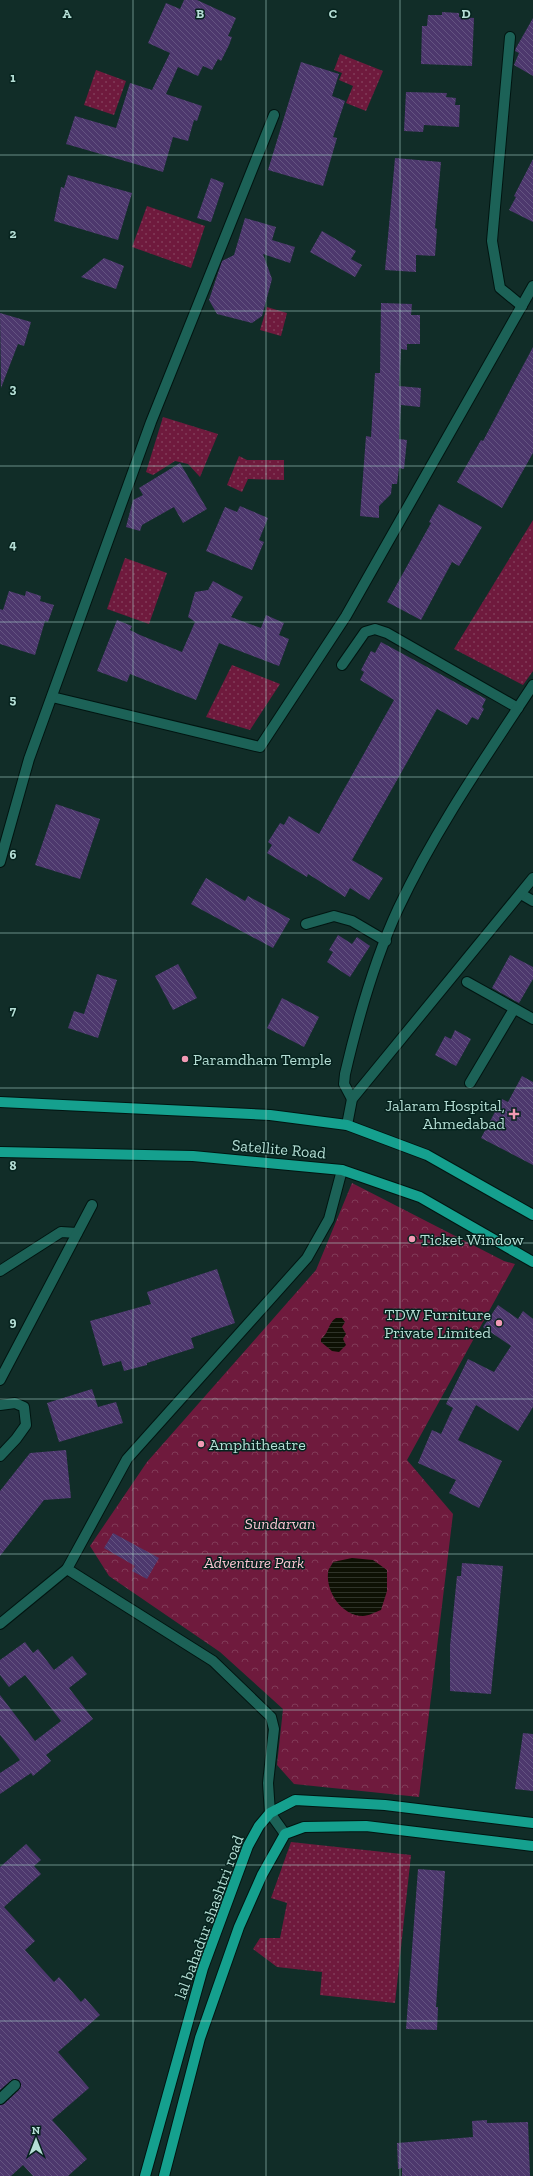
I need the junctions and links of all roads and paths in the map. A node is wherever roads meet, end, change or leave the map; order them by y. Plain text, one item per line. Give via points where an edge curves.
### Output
1 (510, 37) dead end
2 (274, 115) dead end
3 (533, 286) edge
4 (522, 306) junction
5 (342, 665) dead end
6 (533, 685) edge
7 (52, 697) junction
8 (518, 708) junction
9 (0, 862) edge
10 (533, 878) edge
11 (521, 894) junction
12 (533, 901) edge
13 (306, 924) dead end
14 (386, 941) junction
15 (467, 982) dead end
16 (514, 1009) junction
17 (533, 1019) edge
18 (470, 1083) dead end
19 (352, 1099) junction
20 (0, 1102) edge
21 (347, 1125) junction
22 (0, 1152) edge
23 (342, 1170) junction
24 (92, 1205) dead end
25 (533, 1215) edge
26 (77, 1233) junction
27 (533, 1262) edge
28 (0, 1271) edge
29 (0, 1380) edge
30 (0, 1405) edge
31 (0, 1456) edge
32 (67, 1569) junction
33 (0, 1624) edge
34 (270, 1813) junction
35 (533, 1823) edge
36 (285, 1834) junction
37 (533, 1846) edge
38 (15, 2085) dead end
39 (0, 2099) edge
40 (145, 2176) edge
41 (164, 2176) edge

1 - 4 street via 492,241 500,288
2 - 7 street via 151,422
3 - 4 street
4 - 7 street via 346,616 260,747
5 - 8 street via 365,632 375,629 387,633
6 - 8 street
7 - 9 street via 29,759
8 - 14 street via 449,813 398,909
10 - 11 street
11 - 12 street
11 - 19 street
13 - 14 street via 334,916 352,921
14 - 19 street via 374,972 345,1074 344,1084
15 - 16 street
16 - 17 street
16 - 18 street
19 - 21 street
20 - 21 main road, Satellite Road via 270,1115
21 - 25 main road, Satellite Road via 427,1155
22 - 23 main road, Satellite Road via 193,1156
23 - 27 main road, Satellite Road via 420,1197
23 - 32 street via 329,1219 307,1258 127,1459
24 - 26 street
26 - 28 street via 61,1232
26 - 29 street
30 - 31 street via 15,1402 24,1407 26,1425
32 - 33 street
32 - 34 street via 213,1661 270,1717 274,1729 268,1783
34 - 35 main road, lal bahadur shashtri road via 295,1800 385,1805
34 - 36 street
34 - 40 main road, lal bahadur shashtri road via 248,1846 203,1968
36 - 37 main road via 304,1827 366,1826
36 - 41 main road via 262,1875 239,1927 200,2038
38 - 39 street

